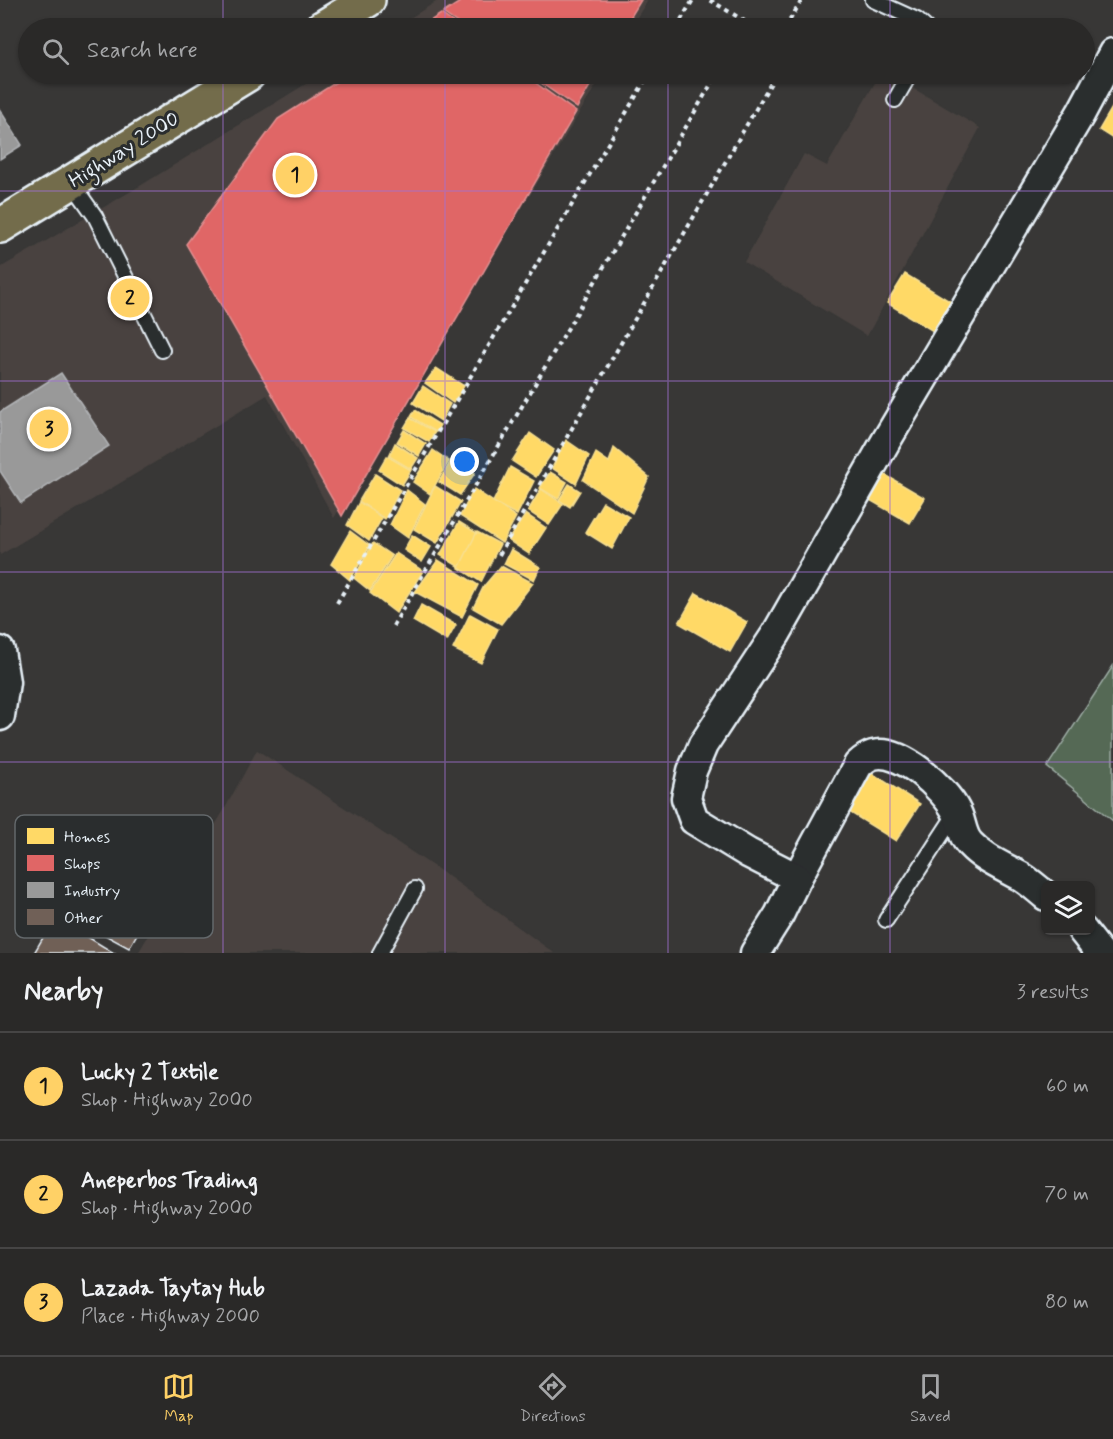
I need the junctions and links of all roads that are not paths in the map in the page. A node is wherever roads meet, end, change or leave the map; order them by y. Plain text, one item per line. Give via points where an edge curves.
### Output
1 (368, 0) edge
2 (873, 0) edge
3 (338, 18) edge
4 (913, 18) edge
5 (1113, 53) edge
6 (232, 84) edge
7 (904, 84) edge
8 (895, 100) dead end
9 (71, 182) junction
10 (0, 226) edge
11 (162, 351) dead end
12 (0, 651) edge
13 (0, 716) edge
14 (957, 811) junction
15 (797, 878) junction
16 (415, 889) dead end
17 (1041, 892) edge
18 (886, 920) dead end
19 (1086, 935) edge
20 (380, 953) edge
21 (755, 953) edge
22 (1100, 953) edge

1 - 3 main road
2 - 4 lane
5 - 15 street via 776,634 703,745 692,771 686,798 694,820
6 - 9 main road, Highway 2000
7 - 8 lane
9 - 10 main road, Highway 2000
9 - 11 lane via 95,216
12 - 13 street via 5,682
14 - 15 street via 935,783 918,771 900,759 874,754 858,765
14 - 17 street via 968,842
14 - 18 lane
15 - 21 street
16 - 20 lane
19 - 22 street

